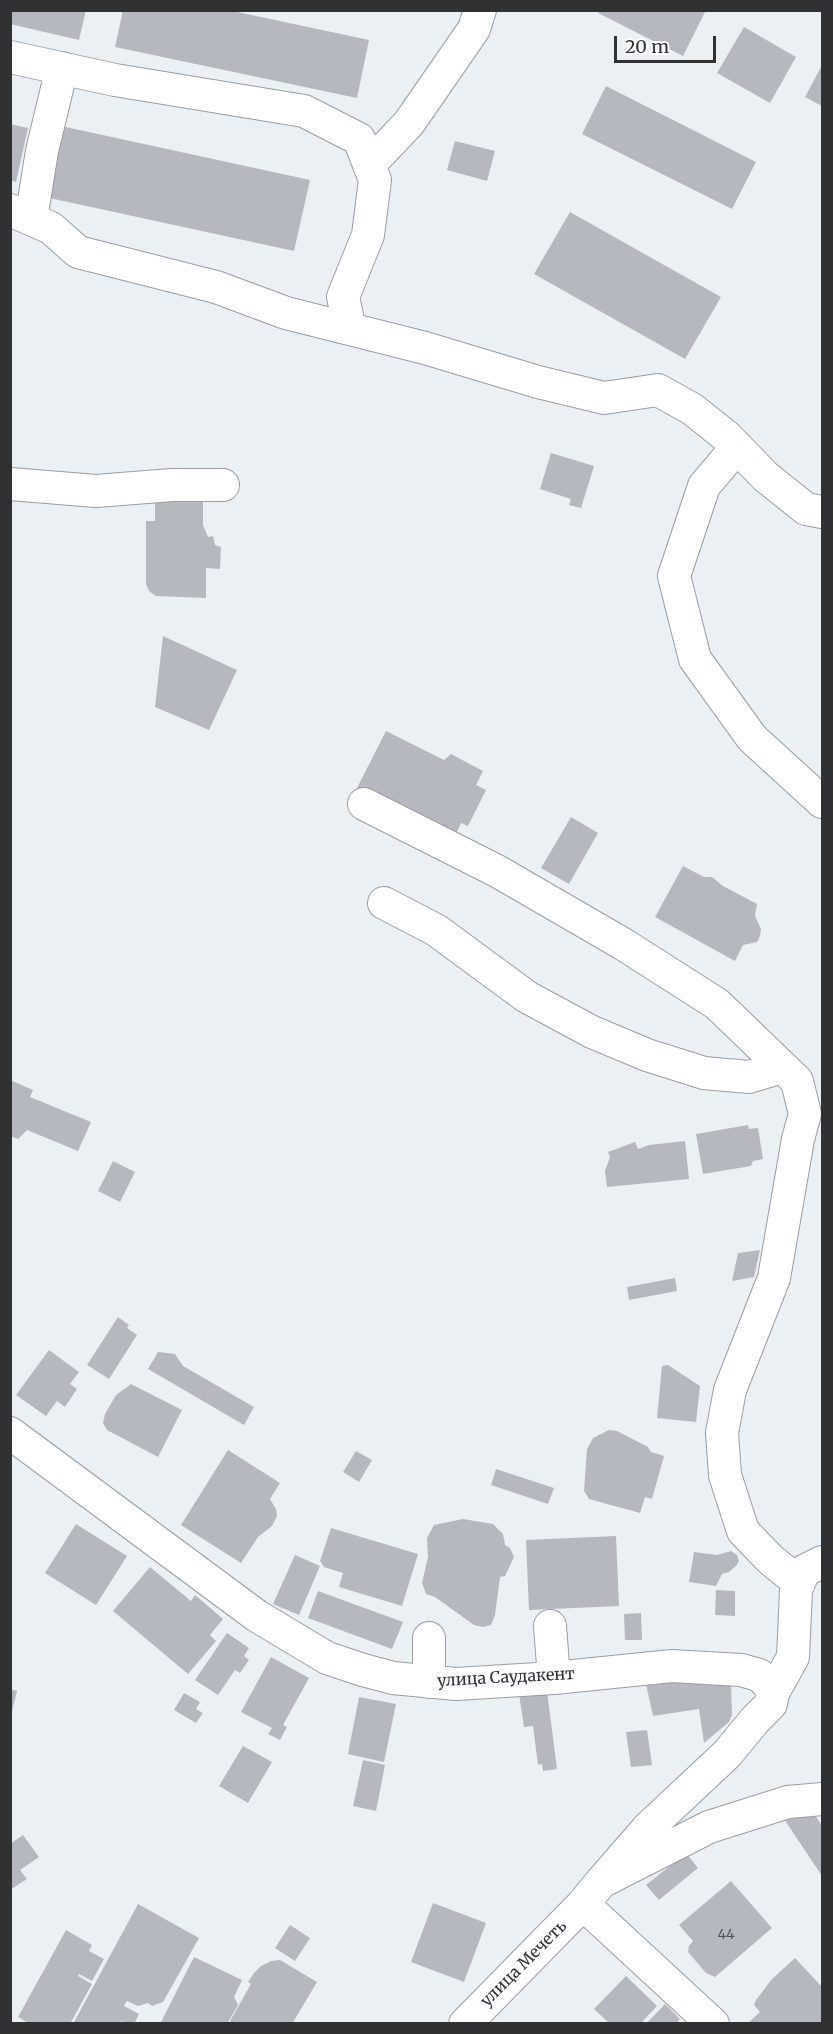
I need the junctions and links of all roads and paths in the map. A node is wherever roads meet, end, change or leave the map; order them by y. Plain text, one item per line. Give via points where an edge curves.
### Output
1 (480, 10) edge
2 (10, 57) edge
3 (62, 68) junction
4 (369, 165) junction
5 (21, 214) edge
6 (350, 329) junction
7 (737, 447) junction
8 (10, 484) edge
9 (223, 485) dead end
10 (822, 512) edge
11 (822, 802) edge
12 (364, 804) dead end
13 (384, 903) dead end
14 (782, 1067) junction
15 (822, 1088) edge
16 (805, 1114) junction
17 (10, 1433) edge
18 (822, 1562) edge
19 (799, 1583) junction
20 (550, 1626) dead end
21 (429, 1638) dead end
22 (554, 1678) junction
23 (429, 1682) junction
24 (773, 1693) junction
25 (822, 1799) edge
26 (592, 1894) junction
27 (465, 2024) edge
28 (713, 2024) edge

1 - 4 street via 474,29 409,123
2 - 3 street
3 - 4 street via 304,111 359,139
3 - 5 street via 42,151
4 - 6 street via 375,180 368,235 343,297
5 - 6 street via 51,228 78,252 216,287 286,313
6 - 7 street via 604,398 658,390 693,409
7 - 10 street via 806,509
7 - 11 street via 704,486 674,576 695,659 752,738
8 - 9 street via 96,491
12 - 14 street via 497,871 623,944 717,1004
13 - 14 street via 436,930 527,997 592,1032 647,1055 704,1073 749,1077
14 - 16 street via 797,1081
15 - 16 street
16 - 19 street via 774,1278 730,1390 722,1433 725,1475 743,1531
17 - 23 street, улица Саудакент via 257,1616 327,1658 393,1678
18 - 19 street via 804,1571
19 - 24 street via 793,1657
20 - 22 street
21 - 23 street
22 - 23 street, улица Саудакент
22 - 24 street, улица Саудакент via 672,1666 741,1670 759,1675
24 - 26 street via 771,1704 728,1754 648,1828
25 - 26 street via 788,1802 709,1827
26 - 27 street, улица Мечеть
26 - 28 street

